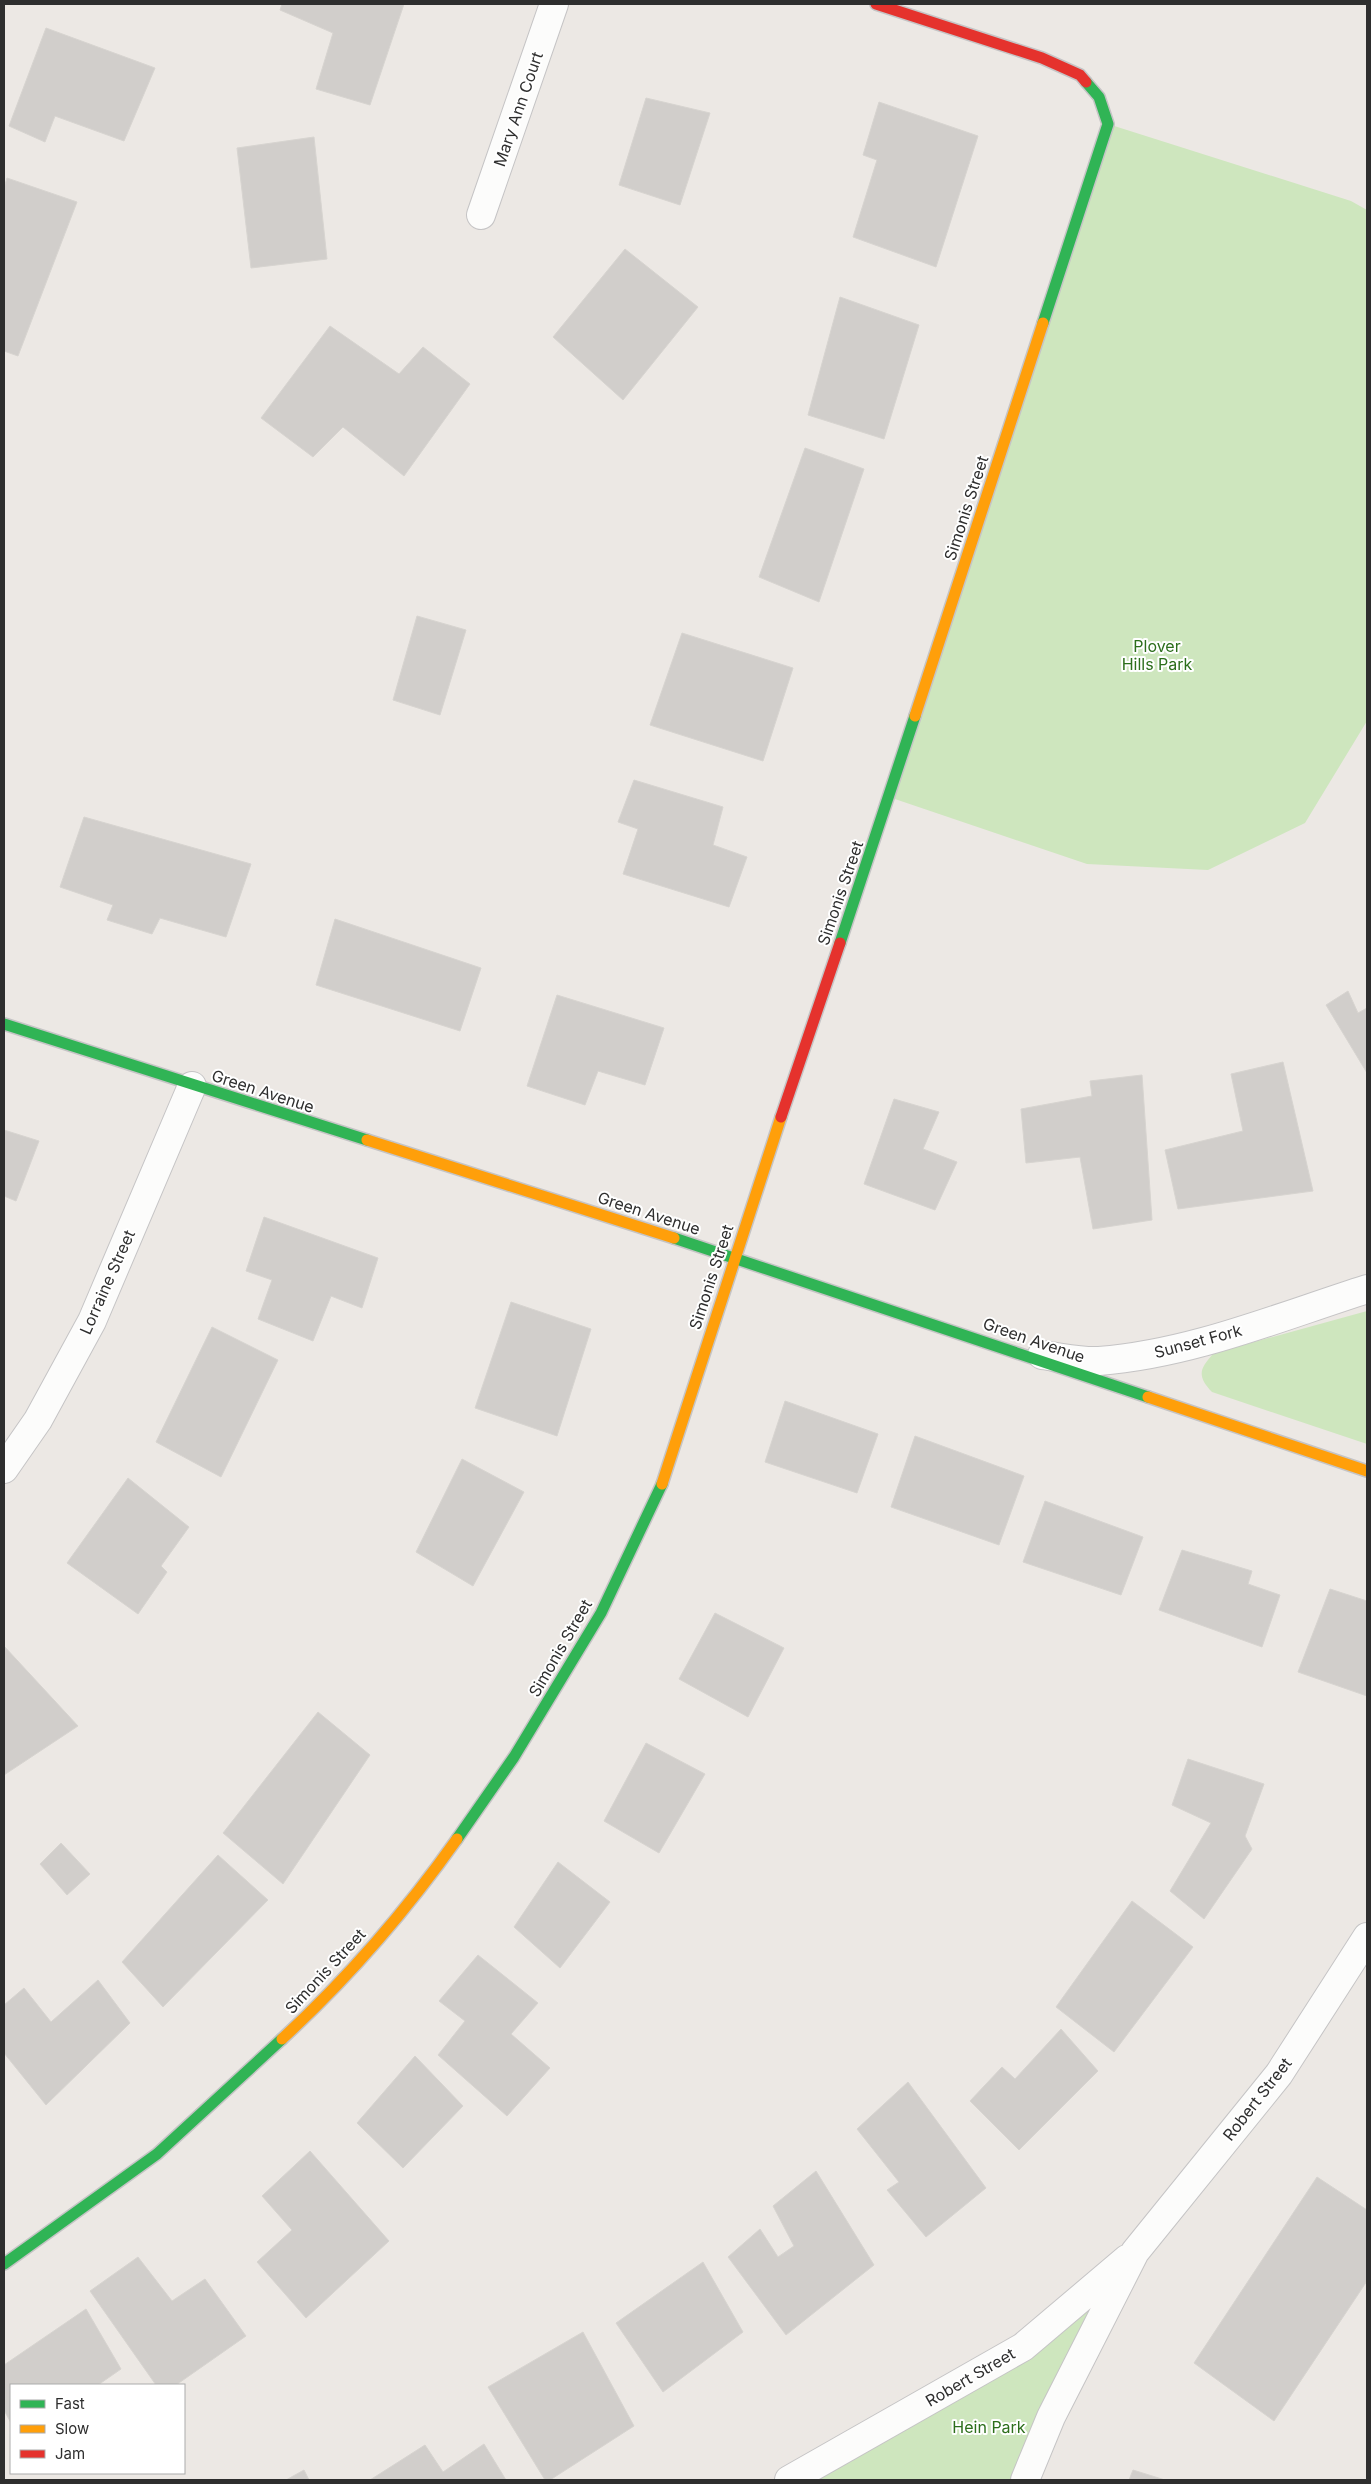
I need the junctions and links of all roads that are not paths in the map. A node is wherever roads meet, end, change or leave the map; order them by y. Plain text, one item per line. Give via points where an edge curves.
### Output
1 (554, 4) edge
2 (876, 4) edge
3 (481, 214) dead end
4 (4, 1024) edge
5 (192, 1086) junction
6 (734, 1257) junction
7 (1367, 1289) edge
8 (1023, 1354) junction
9 (4, 1469) edge
10 (1367, 1471) edge
11 (1367, 1937) edge
12 (1135, 2252) junction
13 (4, 2264) edge
14 (789, 2480) edge
15 (1025, 2480) edge

1 - 3 street, Mary Ann Court
2 - 6 street, Simonis Street via 1042,58 1080,75 1100,97 1108,124 890,797
4 - 5 street, Green Avenue
5 - 6 street, Green Avenue
5 - 9 street, Lorraine Street via 92,1321 38,1420
6 - 8 street, Green Avenue
6 - 13 street, Simonis Street via 662,1483 601,1613 514,1757 426,1882 320,2004 157,2154
7 - 8 street, Sunset Fork via 1196,1345 1140,1356 1096,1361
8 - 10 street, Green Avenue
11 - 12 street, Robert Street via 1279,2074
12 - 14 street, Robert Street via 1023,2347
12 - 15 street, Robert Street via 1051,2418

